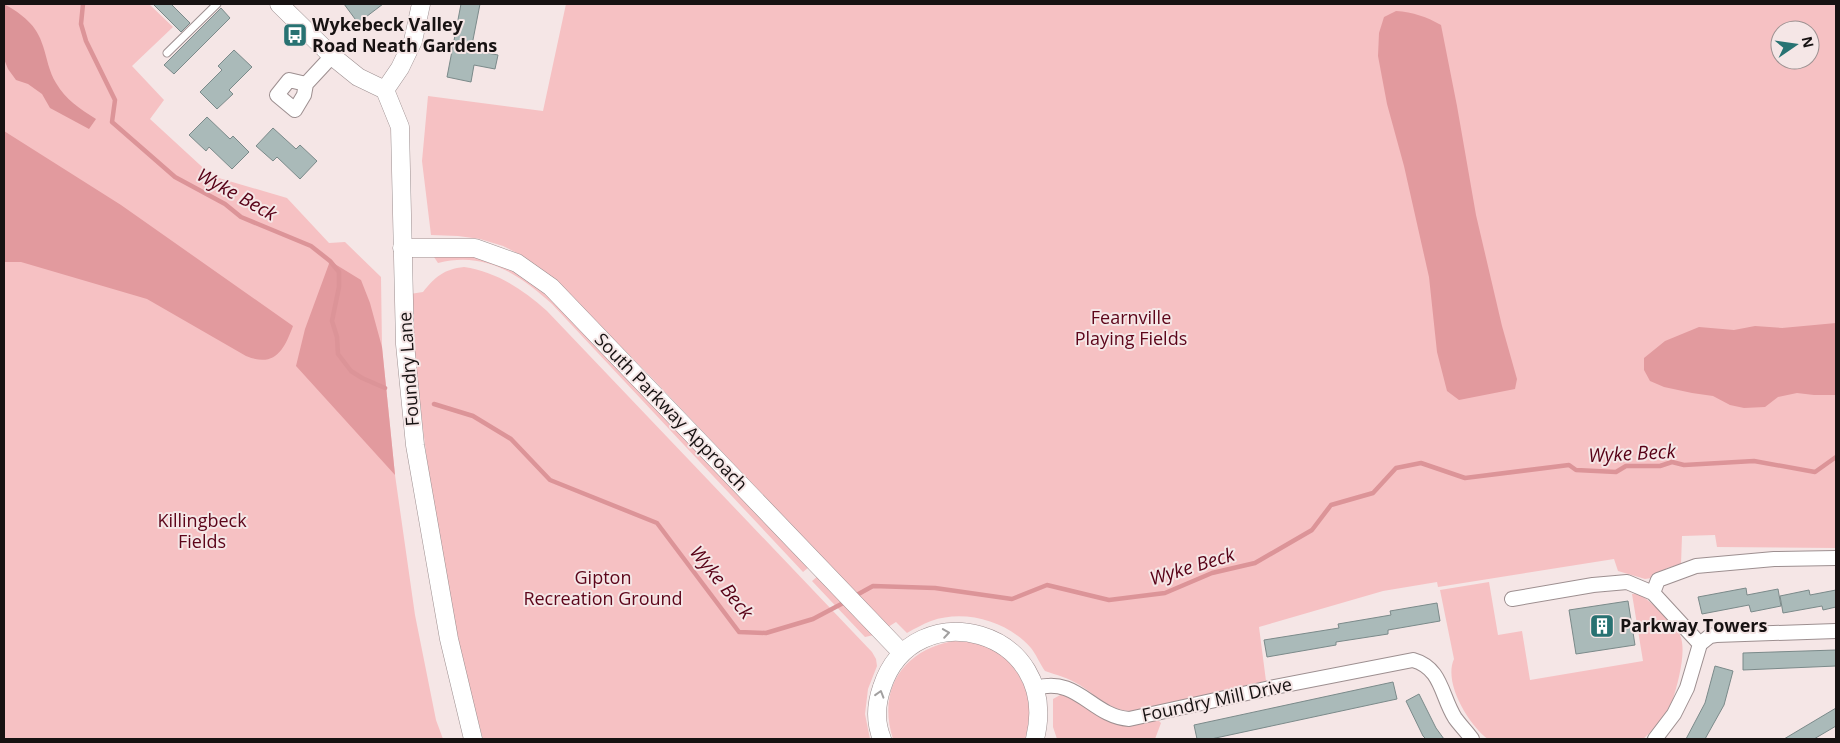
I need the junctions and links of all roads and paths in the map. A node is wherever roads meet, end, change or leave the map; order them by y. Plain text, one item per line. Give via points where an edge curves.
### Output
1 (217, 4) edge
2 (279, 4) edge
3 (421, 4) edge
4 (167, 53) dead end
5 (332, 56) junction
6 (306, 84) dead end
7 (385, 90) junction
8 (402, 248) junction
9 (1836, 558) edge
10 (1653, 593) junction
11 (1512, 599) dead end
12 (1836, 631) edge
13 (1700, 644) junction
14 (902, 653) junction
15 (1036, 688) junction
16 (473, 739) edge
17 (882, 739) edge
18 (1035, 739) edge
19 (1472, 739) edge
20 (1654, 739) edge

1 - 4 lane
2 - 5 street
3 - 7 street via 413,41
5 - 6 street
5 - 7 street via 358,77
7 - 8 street, Foundry Lane via 400,127
8 - 14 street, South Parkway Approach via 475,248 517,263 551,286
8 - 16 street, Foundry Lane via 405,344 415,445 449,638
9 - 10 street via 1774,559 1696,566 1658,580
10 - 11 street via 1627,582
10 - 13 street
12 - 13 street via 1716,634
13 - 20 street via 1674,714
14 -> 15 street via 923,639 947,632 972,632 996,641 1016,656
17 -> 14 street via 878,728 877,701 886,675
15 - 18 street via 1039,723
15 - 19 street, Foundry Mill Drive via 1053,684 1070,689 1110,714 1129,719 1413,660 1430,667 1436,675 1455,718

